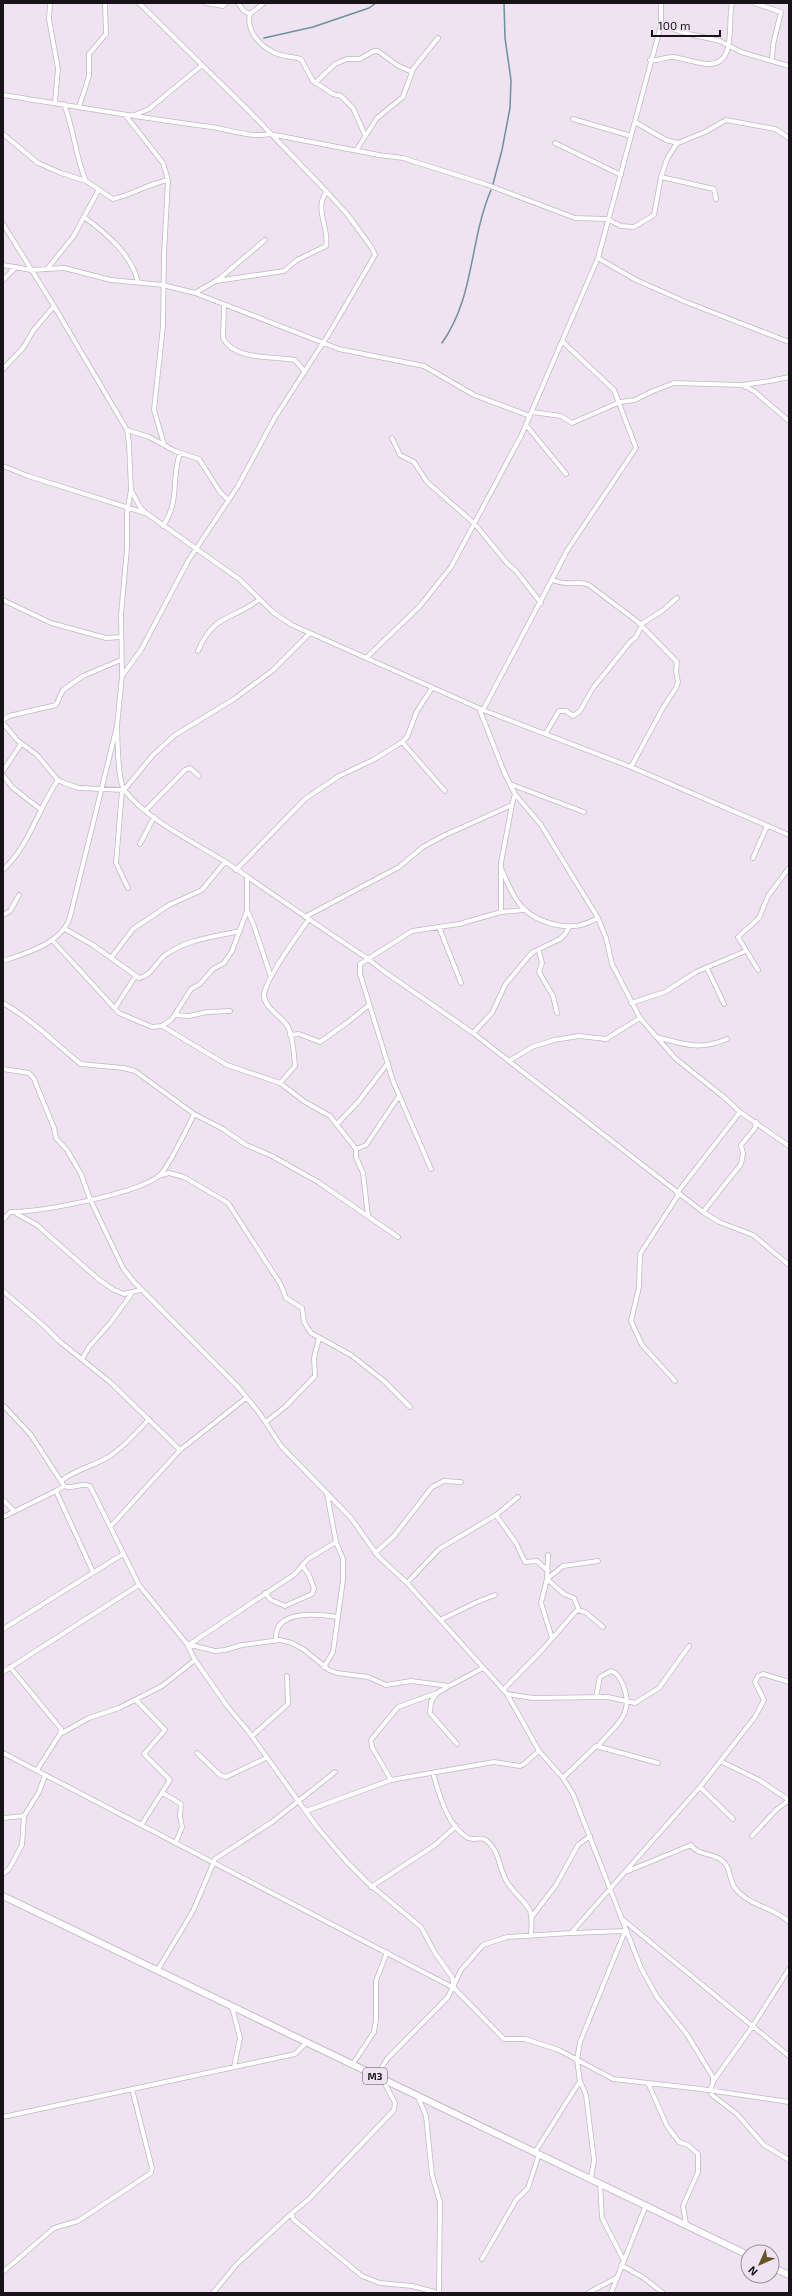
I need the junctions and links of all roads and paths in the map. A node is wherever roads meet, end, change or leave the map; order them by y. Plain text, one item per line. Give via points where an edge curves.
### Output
1 (50, 3) edge
2 (105, 3) edge
3 (139, 3) edge
4 (206, 3) edge
5 (226, 3) edge
6 (238, 3) edge
7 (264, 3) edge
8 (661, 3) edge
9 (732, 3) edge
10 (754, 3) edge
11 (250, 14) junction
12 (661, 25) junction
13 (438, 38) dead end
14 (728, 45) junction
15 (650, 60) junction
16 (772, 60) junction
17 (201, 66) junction
18 (789, 66) edge
19 (412, 72) junction
20 (315, 83) junction
21 (3, 95) edge
22 (55, 102) junction
23 (64, 104) junction
24 (79, 107) junction
25 (126, 116) junction
26 (132, 116) junction
27 (573, 119) dead end
28 (635, 122) junction
29 (3, 134) edge
30 (270, 134) junction
31 (365, 135) junction
32 (631, 136) junction
33 (789, 138) edge
34 (555, 143) dead end
35 (678, 143) junction
36 (357, 149) junction
37 (621, 175) junction
38 (661, 177) junction
39 (168, 180) junction
40 (86, 181) junction
41 (98, 191) junction
42 (328, 192) junction
43 (716, 199) dead end
44 (84, 217) junction
45 (607, 219) junction
46 (3, 224) edge
47 (265, 240) dead end
48 (598, 258) junction
49 (3, 266) edge
50 (16, 267) junction
51 (47, 269) junction
52 (31, 270) junction
53 (3, 280) edge
54 (216, 281) junction
55 (138, 282) junction
56 (163, 285) junction
57 (194, 293) junction
58 (224, 305) junction
59 (54, 306) junction
60 (563, 342) junction
61 (789, 342) edge
62 (322, 343) junction
63 (3, 369) edge
64 (305, 372) junction
65 (789, 377) edge
66 (742, 385) junction
67 (620, 402) junction
68 (531, 414) junction
69 (789, 421) edge
70 (526, 425) junction
71 (127, 430) junction
72 (392, 438) dead end
73 (164, 444) junction
74 (180, 453) junction
75 (3, 466) edge
76 (566, 474) dead end
77 (131, 490) junction
78 (228, 500) junction
79 (129, 508) junction
80 (146, 513) junction
81 (475, 524) junction
82 (163, 526) junction
83 (195, 549) junction
84 (553, 580) junction
85 (676, 598) dead end
86 (260, 599) junction
87 (3, 600) edge
88 (541, 603) junction
89 (642, 626) junction
90 (309, 634) junction
91 (121, 637) junction
92 (198, 651) dead end
93 (366, 658) junction
94 (121, 660) junction
95 (122, 676) junction
96 (432, 688) junction
97 (481, 709) junction
98 (3, 722) edge
99 (118, 726) junction
100 (546, 733) junction
101 (402, 742) junction
102 (21, 744) junction
103 (631, 767) junction
104 (3, 771) edge
105 (3, 775) edge
106 (199, 776) dead end
107 (58, 780) junction
108 (510, 784) junction
109 (100, 790) junction
110 (123, 790) junction
111 (445, 791) dead end
112 (515, 794) junction
113 (512, 805) junction
114 (40, 809) junction
115 (146, 810) junction
116 (584, 812) dead end
117 (154, 817) junction
118 (767, 826) junction
119 (789, 835) edge
120 (140, 844) dead end
121 (752, 858) dead end
122 (225, 862) junction
123 (789, 868) edge
124 (3, 870) edge
125 (236, 870) junction
126 (502, 870) junction
127 (247, 877) junction
128 (128, 888) dead end
129 (19, 895) dead end
130 (524, 910) junction
131 (247, 911) junction
132 (501, 912) junction
133 (3, 915) edge
134 (307, 918) junction
135 (598, 918) junction
136 (439, 927) junction
137 (569, 927) junction
138 (65, 929) junction
139 (240, 931) junction
140 (52, 940) junction
141 (746, 950) junction
142 (538, 951) junction
143 (111, 958) junction
144 (368, 958) junction
145 (3, 961) edge
146 (707, 968) junction
147 (758, 970) dead end
148 (135, 977) junction
149 (271, 977) junction
150 (461, 983) dead end
151 (3, 1003) edge
152 (631, 1003) junction
153 (724, 1004) dead end
154 (369, 1005) junction
155 (115, 1008) junction
156 (230, 1012) dead end
157 (557, 1013) dead end
158 (175, 1015) junction
159 (640, 1018) junction
160 (162, 1026) junction
161 (473, 1033) junction
162 (290, 1035) junction
163 (655, 1037) junction
164 (727, 1039) dead end
165 (509, 1061) junction
166 (388, 1063) junction
167 (3, 1070) edge
168 (280, 1083) junction
169 (399, 1096) junction
170 (740, 1112) junction
171 (194, 1114) junction
172 (756, 1122) junction
173 (337, 1124) junction
174 (789, 1146) edge
175 (356, 1149) junction
176 (431, 1169) dead end
177 (158, 1176) junction
178 (678, 1194) junction
179 (90, 1199) junction
180 (10, 1212) junction
181 (703, 1212) junction
182 (368, 1216) junction
183 (3, 1220) edge
184 (398, 1237) dead end
185 (789, 1264) edge
186 (140, 1290) junction
187 (3, 1291) edge
188 (132, 1293) junction
189 (319, 1338) junction
190 (82, 1359) junction
191 (675, 1381) dead end
192 (246, 1398) junction
193 (3, 1405) edge
194 (410, 1407) dead end
195 (149, 1419) junction
196 (266, 1422) junction
197 (180, 1450) junction
198 (61, 1481) junction
199 (461, 1482) dead end
200 (64, 1486) junction
201 (56, 1491) junction
202 (327, 1493) junction
203 (518, 1497) dead end
204 (3, 1500) edge
205 (14, 1511) junction
206 (496, 1515) junction
207 (3, 1517) edge
208 (111, 1526) junction
209 (336, 1542) junction
210 (375, 1553) junction
211 (123, 1554) junction
212 (548, 1555) dead end
213 (598, 1561) dead end
214 (302, 1565) junction
215 (548, 1571) junction
216 (93, 1572) junction
217 (547, 1580) junction
218 (407, 1583) junction
219 (139, 1585) junction
220 (265, 1593) junction
221 (495, 1595) dead end
222 (579, 1610) junction
223 (337, 1617) junction
224 (440, 1620) junction
225 (603, 1627) dead end
226 (3, 1629) edge
227 (552, 1638) junction
228 (276, 1640) junction
229 (188, 1644) junction
230 (689, 1646) dead end
231 (195, 1660) junction
232 (324, 1667) junction
233 (10, 1668) junction
234 (484, 1668) junction
235 (3, 1672) edge
236 (287, 1676) dead end
237 (789, 1682) edge
238 (449, 1686) junction
239 (503, 1690) junction
240 (437, 1693) junction
241 (507, 1694) junction
242 (596, 1697) junction
243 (136, 1700) junction
244 (627, 1703) junction
245 (60, 1734) junction
246 (252, 1736) junction
247 (457, 1744) dead end
248 (598, 1746) junction
249 (539, 1751) junction
250 (3, 1753) edge
251 (197, 1753) dead end
252 (266, 1758) junction
253 (720, 1761) junction
254 (658, 1763) dead end
255 (37, 1770) junction
256 (335, 1772) dead end
257 (432, 1773) junction
258 (45, 1775) junction
259 (564, 1778) junction
260 (391, 1780) junction
261 (700, 1787) junction
262 (163, 1793) junction
263 (789, 1800) edge
264 (298, 1802) junction
265 (306, 1811) junction
266 (24, 1816) junction
267 (3, 1818) edge
268 (734, 1818) dead end
269 (142, 1824) junction
270 (456, 1826) junction
271 (590, 1836) junction
272 (752, 1836) dead end
273 (176, 1842) junction
274 (215, 1862) junction
275 (626, 1872) junction
276 (3, 1874) edge
277 (372, 1887) junction
278 (610, 1890) junction
279 (3, 1896) edge
280 (532, 1918) junction
281 (621, 1918) junction
282 (789, 1922) edge
283 (625, 1930) junction
284 (571, 1933) junction
285 (531, 1935) junction
286 (387, 1952) junction
287 (789, 1969) edge
288 (157, 1971) junction
289 (454, 1988) junction
290 (232, 2007) junction
291 (752, 2027) junction
292 (306, 2043) junction
293 (789, 2056) edge
294 (577, 2060) junction
295 (352, 2065) junction
296 (234, 2067) junction
297 (376, 2077) junction
298 (383, 2080) junction
299 (714, 2080) junction
300 (580, 2081) junction
301 (648, 2083) junction
302 (132, 2088) junction
303 (710, 2090) junction
304 (418, 2097) junction
305 (789, 2102) edge
306 (3, 2117) edge
307 (537, 2153) junction
308 (789, 2160) edge
309 (591, 2178) junction
310 (600, 2183) junction
311 (646, 2205) junction
312 (292, 2213) junction
313 (686, 2224) junction
314 (740, 2251) edge
315 (482, 2259) dead end
316 (624, 2261) junction
317 (621, 2265) junction
318 (3, 2272) edge
319 (616, 2278) junction
320 (213, 2293) edge
321 (436, 2293) edge
322 (588, 2293) edge
323 (611, 2293) edge
324 (663, 2293) edge

1 - 22 street via 48,19 58,69
2 - 24 street via 106,34 89,54 89,76
3 - 17 street
4 - 5 street via 223,6
6 - 11 street
7 - 11 street
8 - 12 street
9 - 14 street
10 - 16 street via 782,12 773,45
11 - 20 street via 251,32 256,39 275,53 300,59
12 - 14 street
12 - 15 street
13 - 19 street
14 - 15 street via 724,58 711,64 669,56
14 - 16 street via 741,52
15 - 28 street
16 - 18 street
17 - 26 street via 149,109
17 - 30 street
19 - 20 street via 374,51 360,59 346,59 335,64
19 - 31 street via 403,97 377,118
20 - 31 street via 341,96 350,105
21 - 22 street
22 - 23 street
23 - 24 street
23 - 40 street via 72,128 79,165
24 - 25 street
25 - 26 street
25 - 39 street via 163,162
26 - 30 street via 235,130 256,136
27 - 32 street
28 - 32 street
28 - 35 street via 666,140
29 - 40 street via 43,166
30 - 36 street
30 - 42 street
31 - 36 street
32 - 37 street
33 - 35 street via 775,129 726,120
34 - 37 street
35 - 38 street via 667,159
36 - 45 street via 412,160 485,184 571,218
37 - 45 street
38 - 43 street via 714,190
38 - 45 street via 652,218 634,227 621,226
39 - 41 street via 155,182 128,196 113,200
39 - 56 street
40 - 41 street
41 - 44 street
42 - 54 street via 324,197 323,207 326,246 297,260 284,271
42 - 62 street via 347,214 375,255
44 - 51 street via 73,237
44 - 55 street via 98,227 121,251
45 - 48 street
46 - 52 street
47 - 54 street
48 - 60 street
48 - 61 street via 636,280 686,302
49 - 50 street
50 - 52 street
50 - 53 street
51 - 52 street
51 - 55 street via 64,268 111,280
52 - 59 street
54 - 57 street
55 - 56 street
56 - 57 street
56 - 73 street via 163,326 154,410
57 - 58 street
58 - 62 street
58 - 64 street via 223,338 229,346 253,356 295,360
59 - 63 street via 33,331 23,348
59 - 71 street
60 - 67 street via 614,390
60 - 68 street
62 - 64 street
62 - 68 street via 364,355 424,366 474,396
64 - 78 street via 274,419 247,471
65 - 66 street
66 - 67 street via 674,384 635,400
66 - 69 street via 754,391
67 - 68 street via 572,423 561,416
67 - 84 street via 636,445 635,451 568,550
68 - 70 street
70 - 76 street
70 - 81 street
71 - 73 street
71 - 77 street
72 - 81 street via 400,455 414,462 427,482
73 - 74 street
74 - 78 street via 192,455 202,462 220,492
74 - 82 street via 176,470 174,505
75 - 79 street
77 - 79 street
77 - 80 street
78 - 83 street
79 - 80 street
79 - 91 street
80 - 82 street
81 - 88 street
81 - 93 street via 451,567 430,594 385,642
82 - 83 street
83 - 86 street via 239,579
83 - 95 street via 135,661
84 - 88 street
84 - 89 street via 564,584 583,582 589,585
85 - 89 street
86 - 90 street via 274,613
86 - 92 street via 216,623 208,631
87 - 91 street via 51,623 106,638
88 - 97 street
89 - 100 street via 596,685 578,713 573,716 559,710
89 - 103 street via 677,662 678,682
90 - 93 street
90 - 110 street via 272,671 234,699 175,735 153,755
91 - 94 street
93 - 96 street
94 - 95 street
94 - 98 street via 77,680 63,690 56,705 9,716
95 - 99 street
96 - 97 street
96 - 101 street
97 - 100 street
97 - 108 street
98 - 102 street
99 - 109 street
99 - 110 street via 119,775
100 - 103 street
101 - 111 street
101 - 125 street via 373,760 339,776 305,799
102 - 104 street
102 - 107 street via 37,755
103 - 118 street
105 - 114 street via 12,787
106 - 115 street via 194,770 187,768
107 - 109 street via 75,787
107 - 114 street
108 - 112 street
108 - 116 street
109 - 110 street
109 - 138 street
110 - 115 street
110 - 128 street via 116,863
112 - 113 street
112 - 135 street via 541,825
113 - 126 street
113 - 134 street via 424,847 399,867
114 - 124 street via 18,854
115 - 117 street
117 - 120 street
117 - 122 street
118 - 119 street
118 - 121 street
122 - 125 street
122 - 143 street via 202,890 169,905 134,929
123 - 141 street via 768,896 759,918 740,934 740,941
125 - 127 street
126 - 130 street via 510,889
126 - 132 street
127 - 131 street
127 - 134 street
129 - 133 street via 10,911
130 - 132 street
130 - 137 street via 542,922
131 - 139 street
131 - 149 street
132 - 136 street
134 - 144 street
134 - 149 street
135 - 137 street via 580,927
135 - 152 street via 612,964
136 - 144 street via 412,931
136 - 150 street
137 - 142 street via 563,937
138 - 140 street
138 - 143 street
139 - 148 street via 184,944 164,956 147,976
139 - 158 street via 226,960 191,989
140 - 145 street
140 - 155 street
141 - 146 street
141 - 147 street
142 - 157 street via 542,963 540,972 553,996
142 - 161 street via 528,957 507,982 494,1009
143 - 148 street
144 - 154 street via 360,964 359,969
144 - 161 street
146 - 152 street via 665,992
146 - 153 street
148 - 155 street
149 - 162 street via 264,997 272,1010 286,1024
151 - 171 street via 21,1013 81,1064 135,1071
152 - 159 street
154 - 162 street via 320,1042 299,1034
154 - 166 street
155 - 160 street via 121,1014 152,1027
156 - 158 street
158 - 160 street
159 - 163 street
159 - 165 street via 606,1039 579,1036 554,1040 532,1047
160 - 168 street via 227,1064
161 - 165 street
162 - 168 street via 295,1066
163 - 164 street via 696,1046
163 - 170 street via 675,1058
165 - 178 street
166 - 169 street
166 - 173 street
167 - 179 street via 32,1075 56,1138 67,1150 81,1174
168 - 173 street via 305,1102 326,1113
169 - 175 street via 366,1145
169 - 176 street
170 - 172 street
170 - 178 street
171 - 177 street
171 - 182 street via 246,1145 287,1164
172 - 174 street
172 - 181 street via 755,1128 741,1145 741,1164
173 - 175 street
175 - 182 street via 356,1157 363,1173
177 - 179 street via 138,1186
177 - 189 street via 169,1173 184,1177 228,1203 281,1285 286,1298 302,1308 307,1327
178 - 181 street
178 - 191 street via 640,1254 639,1287 631,1321 642,1344
179 - 180 street via 69,1205
179 - 186 street via 123,1268
180 - 183 street
180 - 188 street via 37,1225 114,1290 124,1294
181 - 185 street via 719,1222 753,1235
182 - 184 street
186 - 188 street
186 - 192 street via 194,1342
187 - 190 street
188 - 190 street
189 - 194 street via 351,1355 384,1380
189 - 196 street via 314,1358 315,1376 286,1406
190 - 195 street
192 - 196 street
192 - 197 street
193 - 198 street via 31,1435
195 - 197 street
195 - 198 street via 111,1455
196 - 202 street via 281,1446
197 - 208 street
198 - 200 street
199 - 210 street via 444,1481 432,1487 394,1536
200 - 201 street
200 - 208 street via 90,1486
201 - 205 street
201 - 216 street
202 - 209 street
202 - 210 street via 351,1518
203 - 206 street
204 - 205 street
205 - 207 street
206 - 215 street via 516,1543 524,1562 537,1561
206 - 218 street via 439,1549
208 - 211 street
209 - 214 street
209 - 223 street via 344,1567
210 - 218 street
211 - 216 street
211 - 219 street
212 - 215 street
213 - 217 street via 563,1566
214 - 220 street via 297,1572
214 - 220 street via 314,1589 312,1594 285,1606 271,1600
215 - 217 street
216 - 226 street
217 - 222 street via 564,1594 574,1598
217 - 227 street via 541,1603
218 - 224 street
219 - 229 street
219 - 233 street
220 - 229 street
221 - 224 street
222 - 225 street
222 - 227 street
223 - 228 street via 309,1614 286,1620 276,1631
223 - 232 street via 333,1652
224 - 234 street
227 - 239 street
228 - 229 street via 215,1651
228 - 232 street via 292,1643
229 - 231 street
230 - 244 street via 655,1692 638,1702
231 - 243 street via 170,1681
231 - 246 street
232 - 238 street via 337,1673 368,1677 381,1684 424,1682
233 - 235 street
233 - 245 street via 59,1727
234 - 238 street
234 - 239 street
236 - 246 street via 288,1704
237 - 253 street via 764,1674 758,1676 754,1682 764,1704
238 - 240 street
239 - 241 street
240 - 247 street via 431,1702 430,1713
240 - 260 street via 398,1707 371,1740 372,1748
241 - 242 street via 533,1698
241 - 249 street
242 - 244 street via 608,1697
242 - 244 street via 600,1677 605,1672 612,1671 621,1681
243 - 245 street via 89,1718
243 - 262 street via 165,1730 144,1752 170,1780
244 - 248 street via 625,1714
245 - 255 street
246 - 252 street
248 - 254 street
248 - 259 street via 594,1747
249 - 257 street via 520,1766 494,1762
249 - 259 street
250 - 255 street
251 - 252 street via 220,1775 226,1777
252 - 264 street
253 - 261 street
253 - 263 street via 759,1780
255 - 258 street
256 - 264 street
257 - 260 street
257 - 270 street via 446,1812
258 - 266 street via 39,1792
258 - 269 street
259 - 271 street
260 - 265 street
261 - 268 street
261 - 275 street
262 - 269 street
262 - 273 street via 181,1804 182,1827
263 - 272 street
264 - 265 street
264 - 274 street via 272,1822 224,1852
265 - 277 street via 346,1861
266 - 267 street
266 - 276 street via 22,1845 9,1869
269 - 273 street
270 - 277 street via 435,1845
270 - 280 street via 467,1838 485,1840 498,1855 506,1880 526,1903
271 - 278 street
271 - 280 street via 578,1845 556,1885
273 - 274 street
274 - 286 street
274 - 288 street via 193,1911
275 - 278 street
275 - 282 street via 691,1845 696,1851 711,1854 724,1861 735,1888 748,1900 781,1914
277 - 289 street via 421,1927 435,1954 452,1977
278 - 281 street
278 - 284 street
279 - 288 main road, M3
280 - 285 street
281 - 283 street
281 - 291 street
283 - 284 street
283 - 294 street via 580,2042
283 - 299 street via 648,1982 686,2033
284 - 285 street
285 - 289 street via 507,1937 484,1945 461,1970
286 - 289 street
286 - 295 street via 378,1971 375,1986 374,2032
287 - 291 street
288 - 290 main road, M3
289 - 294 street via 504,2039 525,2039 559,2050
289 - 297 street via 387,2059
290 - 292 main road, M3
290 - 296 street via 240,2038
291 - 293 street
291 - 299 street
292 - 295 main road, M3
292 - 296 street via 295,2054
294 - 300 street
294 - 301 street via 613,2079
295 - 297 main road, M3
296 - 302 street
297 - 298 main road, M3
298 - 304 main road, M3
298 - 312 street via 395,2103 394,2110 309,2199
299 - 303 street
300 - 307 street
300 - 309 street via 586,2095 591,2130 594,2160
301 - 303 street
301 - 313 street via 667,2126 679,2142 688,2145 698,2154 698,2172 683,2206
302 - 306 street
302 - 318 street via 152,2168 151,2173 78,2221 54,2228
303 - 305 street
303 - 308 street via 714,2098 740,2117 764,2145
304 - 307 main road, M3
304 - 321 street via 426,2116 432,2175 440,2202 439,2287
307 - 309 main road, M3
307 - 315 street via 528,2188 516,2200
309 - 310 main road, M3
310 - 311 main road, M3
310 - 316 street via 602,2218
311 - 313 main road, M3
311 - 316 street
312 - 320 street via 237,2264
312 - 321 street via 296,2222 362,2276 380,2283 412,2286
313 - 314 main road, M3
316 - 317 street
317 - 319 street
317 - 324 street
319 - 322 street
319 - 323 street

